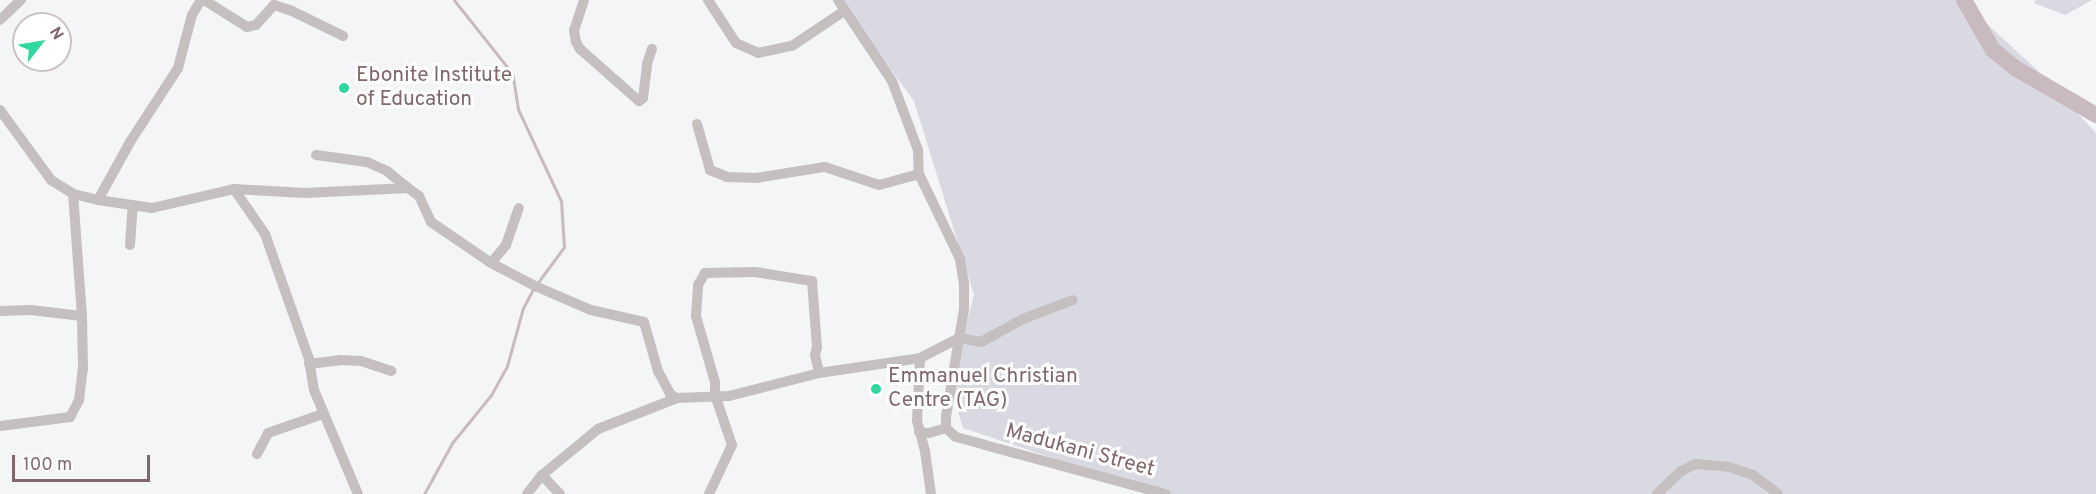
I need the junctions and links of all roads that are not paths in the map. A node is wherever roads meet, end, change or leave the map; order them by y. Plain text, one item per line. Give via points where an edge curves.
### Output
1 (21, 0) edge
2 (203, 0) edge
3 (584, 0) edge
4 (708, 0) edge
5 (838, 0) edge
6 (844, 10) junction
7 (0, 20) edge
8 (343, 36) dead end
9 (652, 49) dead end
10 (0, 110) edge
11 (697, 124) dead end
12 (316, 155) dead end
13 (919, 174) junction
14 (408, 188) junction
15 (234, 189) junction
16 (74, 194) junction
17 (98, 200) junction
18 (133, 206) junction
19 (519, 208) dead end
20 (130, 245) dead end
21 (491, 263) junction
22 (1073, 300) dead end
23 (0, 311) edge
24 (82, 316) junction
25 (959, 338) junction
26 (920, 358) junction
27 (309, 364) junction
28 (391, 371) dead end
29 (819, 373) junction
30 (715, 395) junction
31 (676, 398) junction
32 (323, 414) junction
33 (0, 426) edge
34 (946, 428) junction
35 (919, 432) junction
36 (257, 454) dead end
37 (542, 475) junction
38 (358, 494) edge
39 (527, 494) edge
40 (560, 494) edge
41 (710, 494) edge
42 (931, 494) edge
43 (1165, 494) edge
44 (1658, 494) edge
45 (1778, 494) edge

1 - 7 street
2 - 8 street via 247,27 256,25 274,5
2 - 17 street via 192,15 178,68
3 - 9 street via 574,30 576,42 639,101 643,98
4 - 6 street via 736,43 758,53 792,46
5 - 6 street
6 - 13 street via 892,81 918,150
10 - 16 street via 51,180
11 - 13 street via 710,170 727,177 756,178 825,167 879,185
12 - 14 street via 367,162 387,171
13 - 25 street via 960,259 964,283
14 - 15 street via 305,193
14 - 21 street via 418,196 431,222
15 - 18 street via 152,208
15 - 27 street via 265,234
16 - 17 street
16 - 24 street
17 - 18 street
18 - 20 street
19 - 21 street via 506,245
21 - 31 street via 591,310 644,322 658,371
22 - 25 street via 1023,319 981,342
23 - 24 street
24 - 33 street via 83,368 75,412 58,419
25 - 26 street
25 - 34 street
26 - 29 street
26 - 35 street via 916,421
27 - 28 street via 361,361
27 - 32 street
29 - 30 street via 729,396
29 - 30 street via 812,281 755,272 711,271 700,280 695,304
30 - 31 street
30 - 41 street via 732,445
31 - 37 street via 598,429
32 - 36 street via 268,433
32 - 38 street
34 - 35 street
34 - 43 street, Madukani Street via 956,437
35 - 42 street
37 - 39 street
37 - 40 street
44 - 45 street via 1681,471 1696,464 1729,466 1753,475

